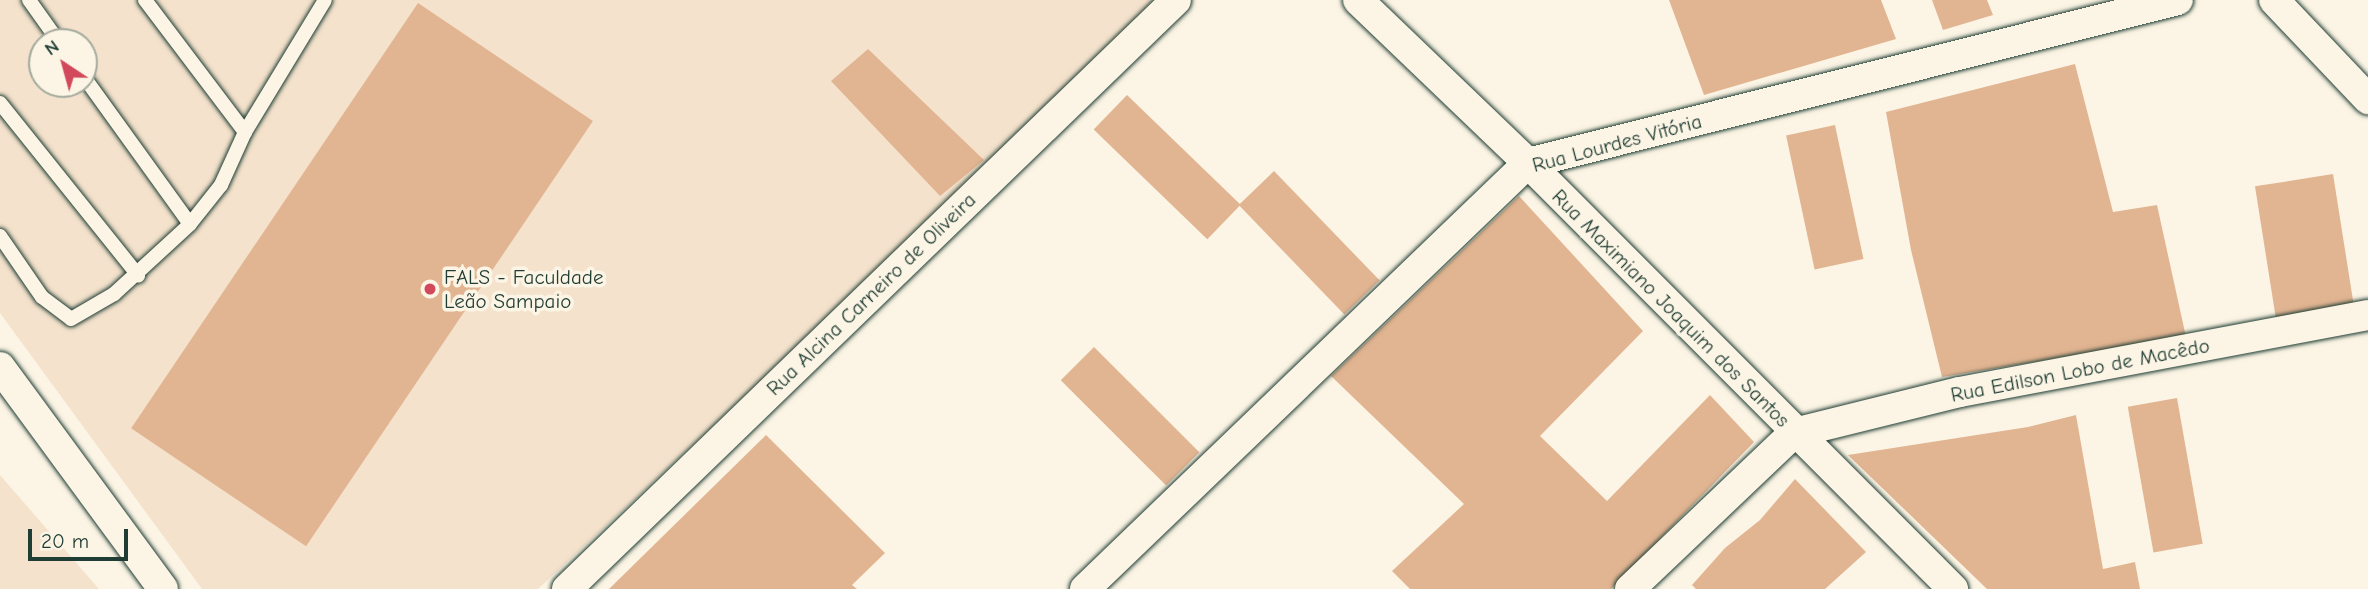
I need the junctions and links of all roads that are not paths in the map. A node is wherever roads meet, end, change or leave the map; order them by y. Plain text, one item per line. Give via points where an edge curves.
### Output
1 (29, 0) edge
2 (145, 0) edge
3 (325, 0) edge
4 (1176, 0) edge
5 (1358, 0) edge
6 (2178, 0) edge
7 (2274, 0) edge
8 (49, 28) edge
9 (98, 96) edge
10 (2368, 99) edge
11 (0, 103) edge
12 (245, 132) junction
13 (1528, 163) junction
14 (190, 224) junction
15 (0, 236) edge
16 (138, 275) junction
17 (2368, 315) edge
18 (0, 367) edge
19 (1794, 433) junction
20 (163, 589) edge
21 (567, 589) edge
22 (1085, 589) edge
23 (1630, 589) edge
24 (1953, 589) edge

1 - 8 lane
2 - 12 lane
3 - 12 lane
4 - 21 street, Rua Alcina Carneiro de Oliveira
5 - 13 street, Rua Maximiano Joaquim dos Santos
6 - 13 street, Rua Lourdes Vitória
7 - 10 street
9 - 14 lane
11 - 16 lane
12 - 14 lane via 221,185
13 - 19 street, Rua Maximiano Joaquim dos Santos
13 - 22 street, Rua Lourdes Vitória
14 - 16 lane
15 - 16 lane via 42,297 71,319
17 - 19 street, Rua Edilson Lobo de Macêdo via 1960,392
18 - 20 street
19 - 23 street
19 - 24 street, Rua Maximiano Joaquim dos Santos

